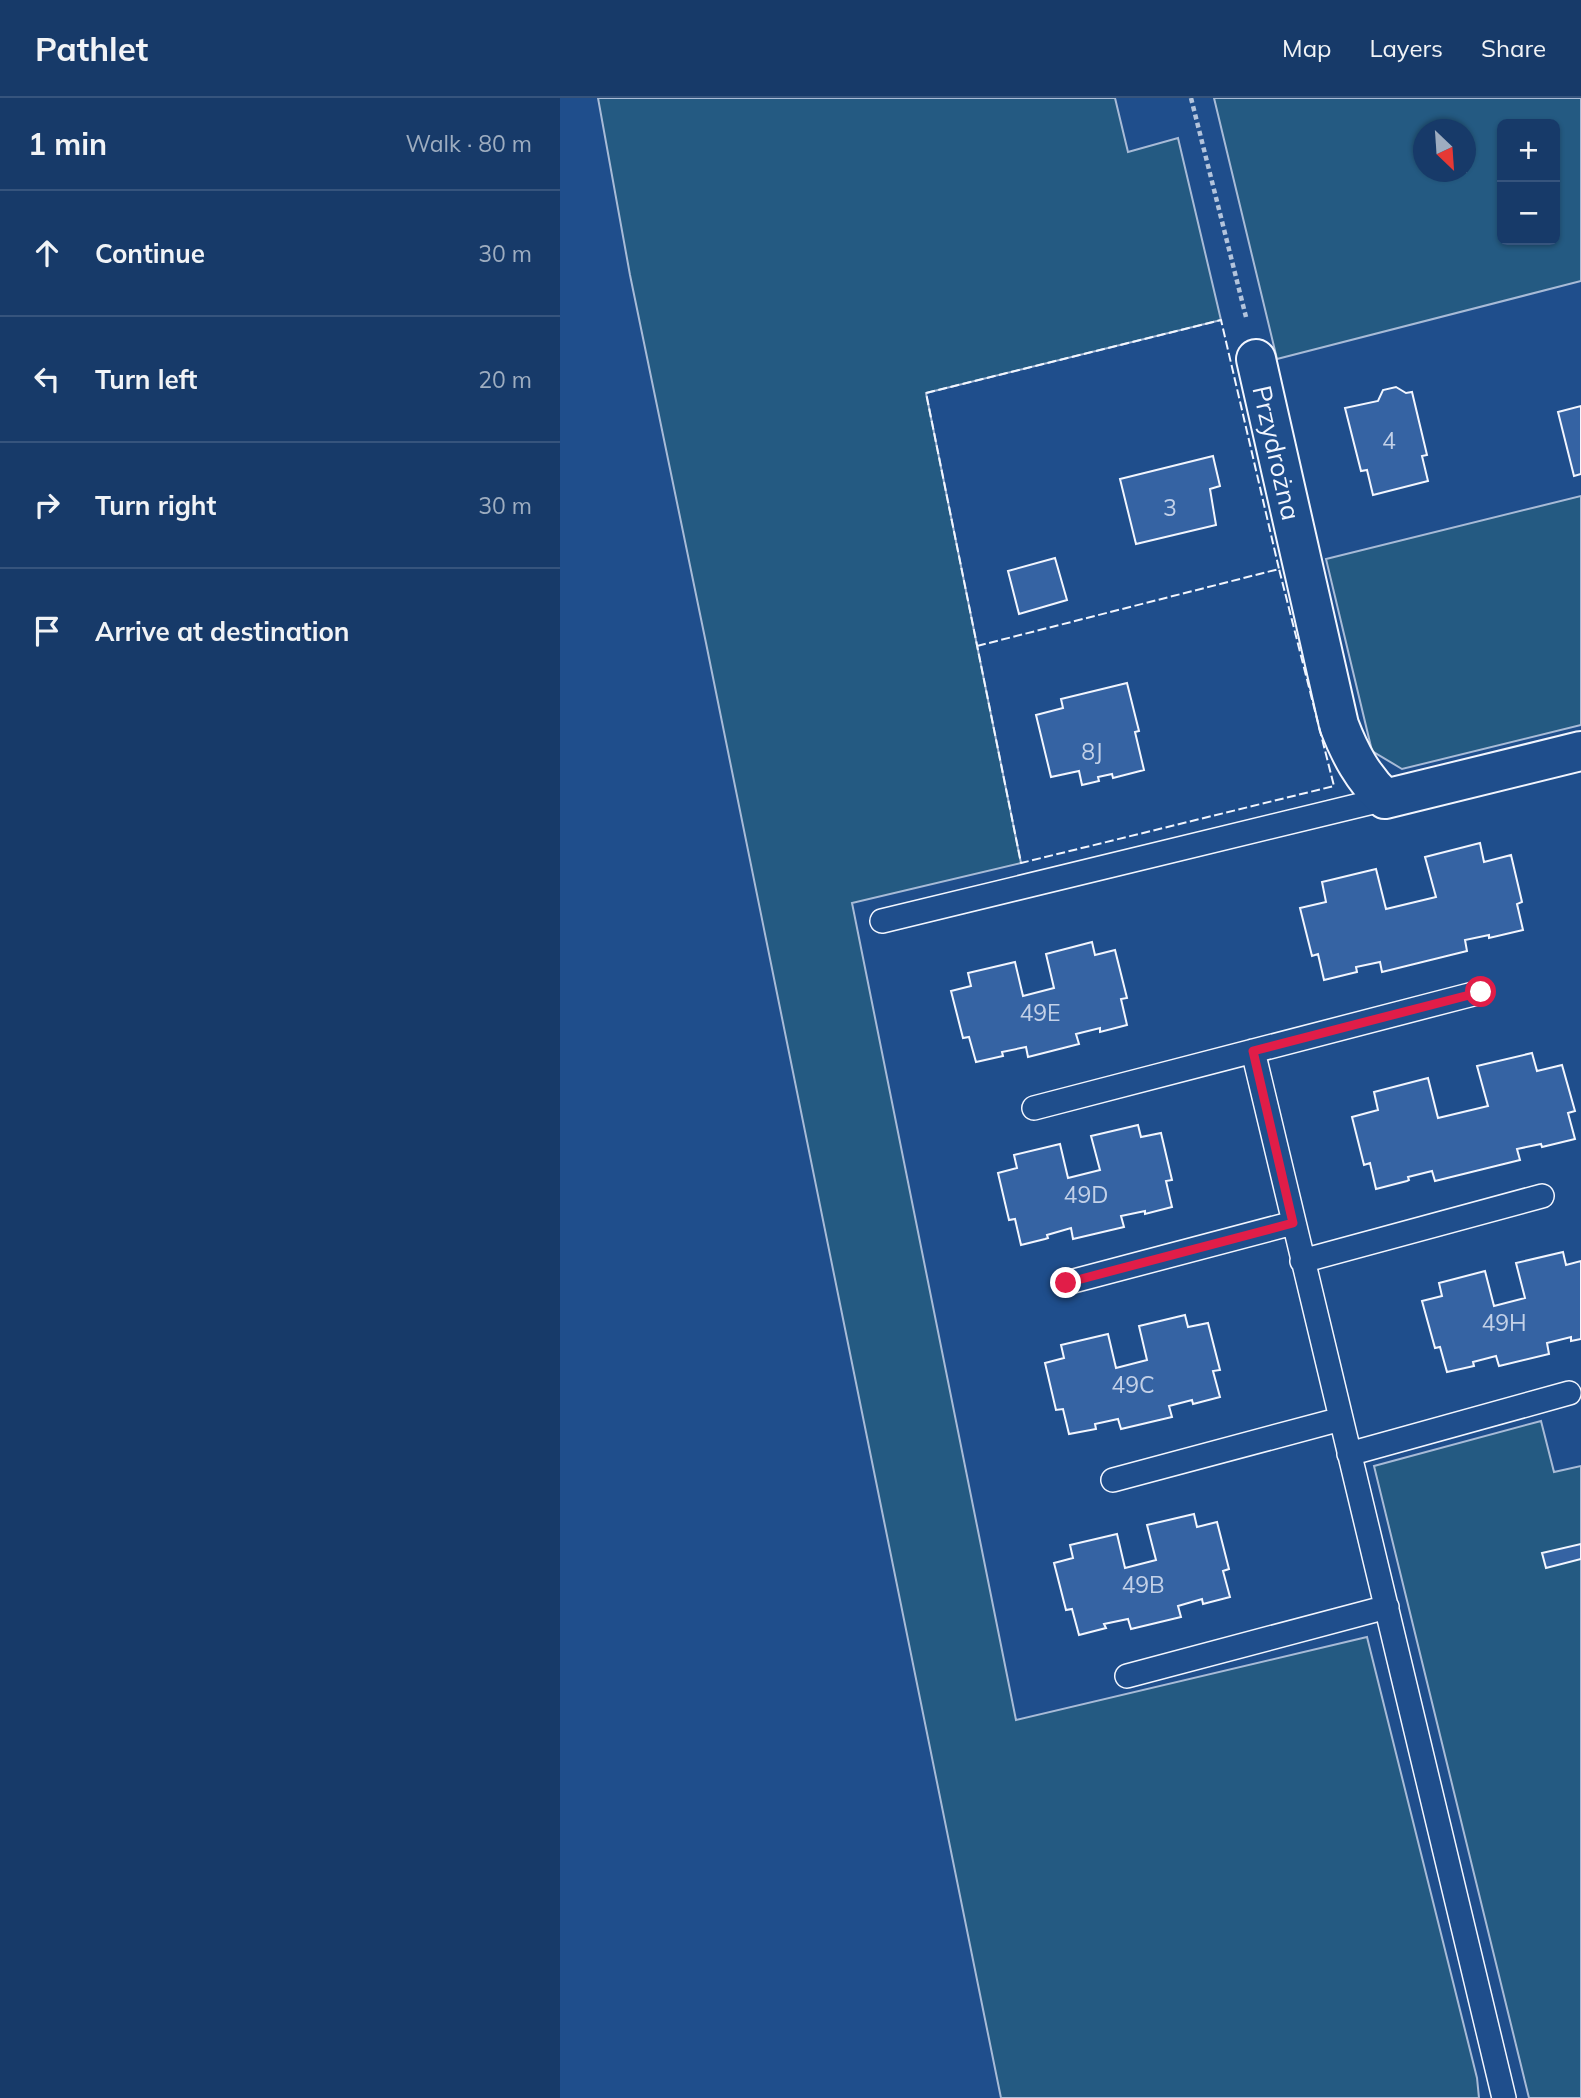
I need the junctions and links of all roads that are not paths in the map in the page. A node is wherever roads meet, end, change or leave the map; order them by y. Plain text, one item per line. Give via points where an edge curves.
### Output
1 (1256, 359) road end
2 (1581, 751) edge
3 (1385, 799) junction
4 (882, 920) dead end
5 (1481, 992) dead end
6 (1253, 1051) junction
7 (1034, 1108) dead end
8 (1542, 1196) dead end
9 (1293, 1223) junction
10 (1302, 1261) junction
11 (1066, 1283) dead end
12 (1570, 1393) dead end
13 (1341, 1419) junction
14 (1349, 1454) junction
15 (1113, 1480) dead end
16 (1387, 1607) junction
17 (1127, 1676) dead end
18 (1504, 2098) edge

1 - 3 street, Przydrożna via 1339,725 1365,778
2 - 3 street
3 - 4 lane
5 - 6 lane
6 - 7 lane
6 - 9 lane
8 - 10 lane
9 - 10 lane
9 - 11 lane
10 - 13 lane
12 - 14 lane
13 - 14 lane
13 - 15 lane
14 - 16 lane
16 - 17 lane
16 - 18 lane

